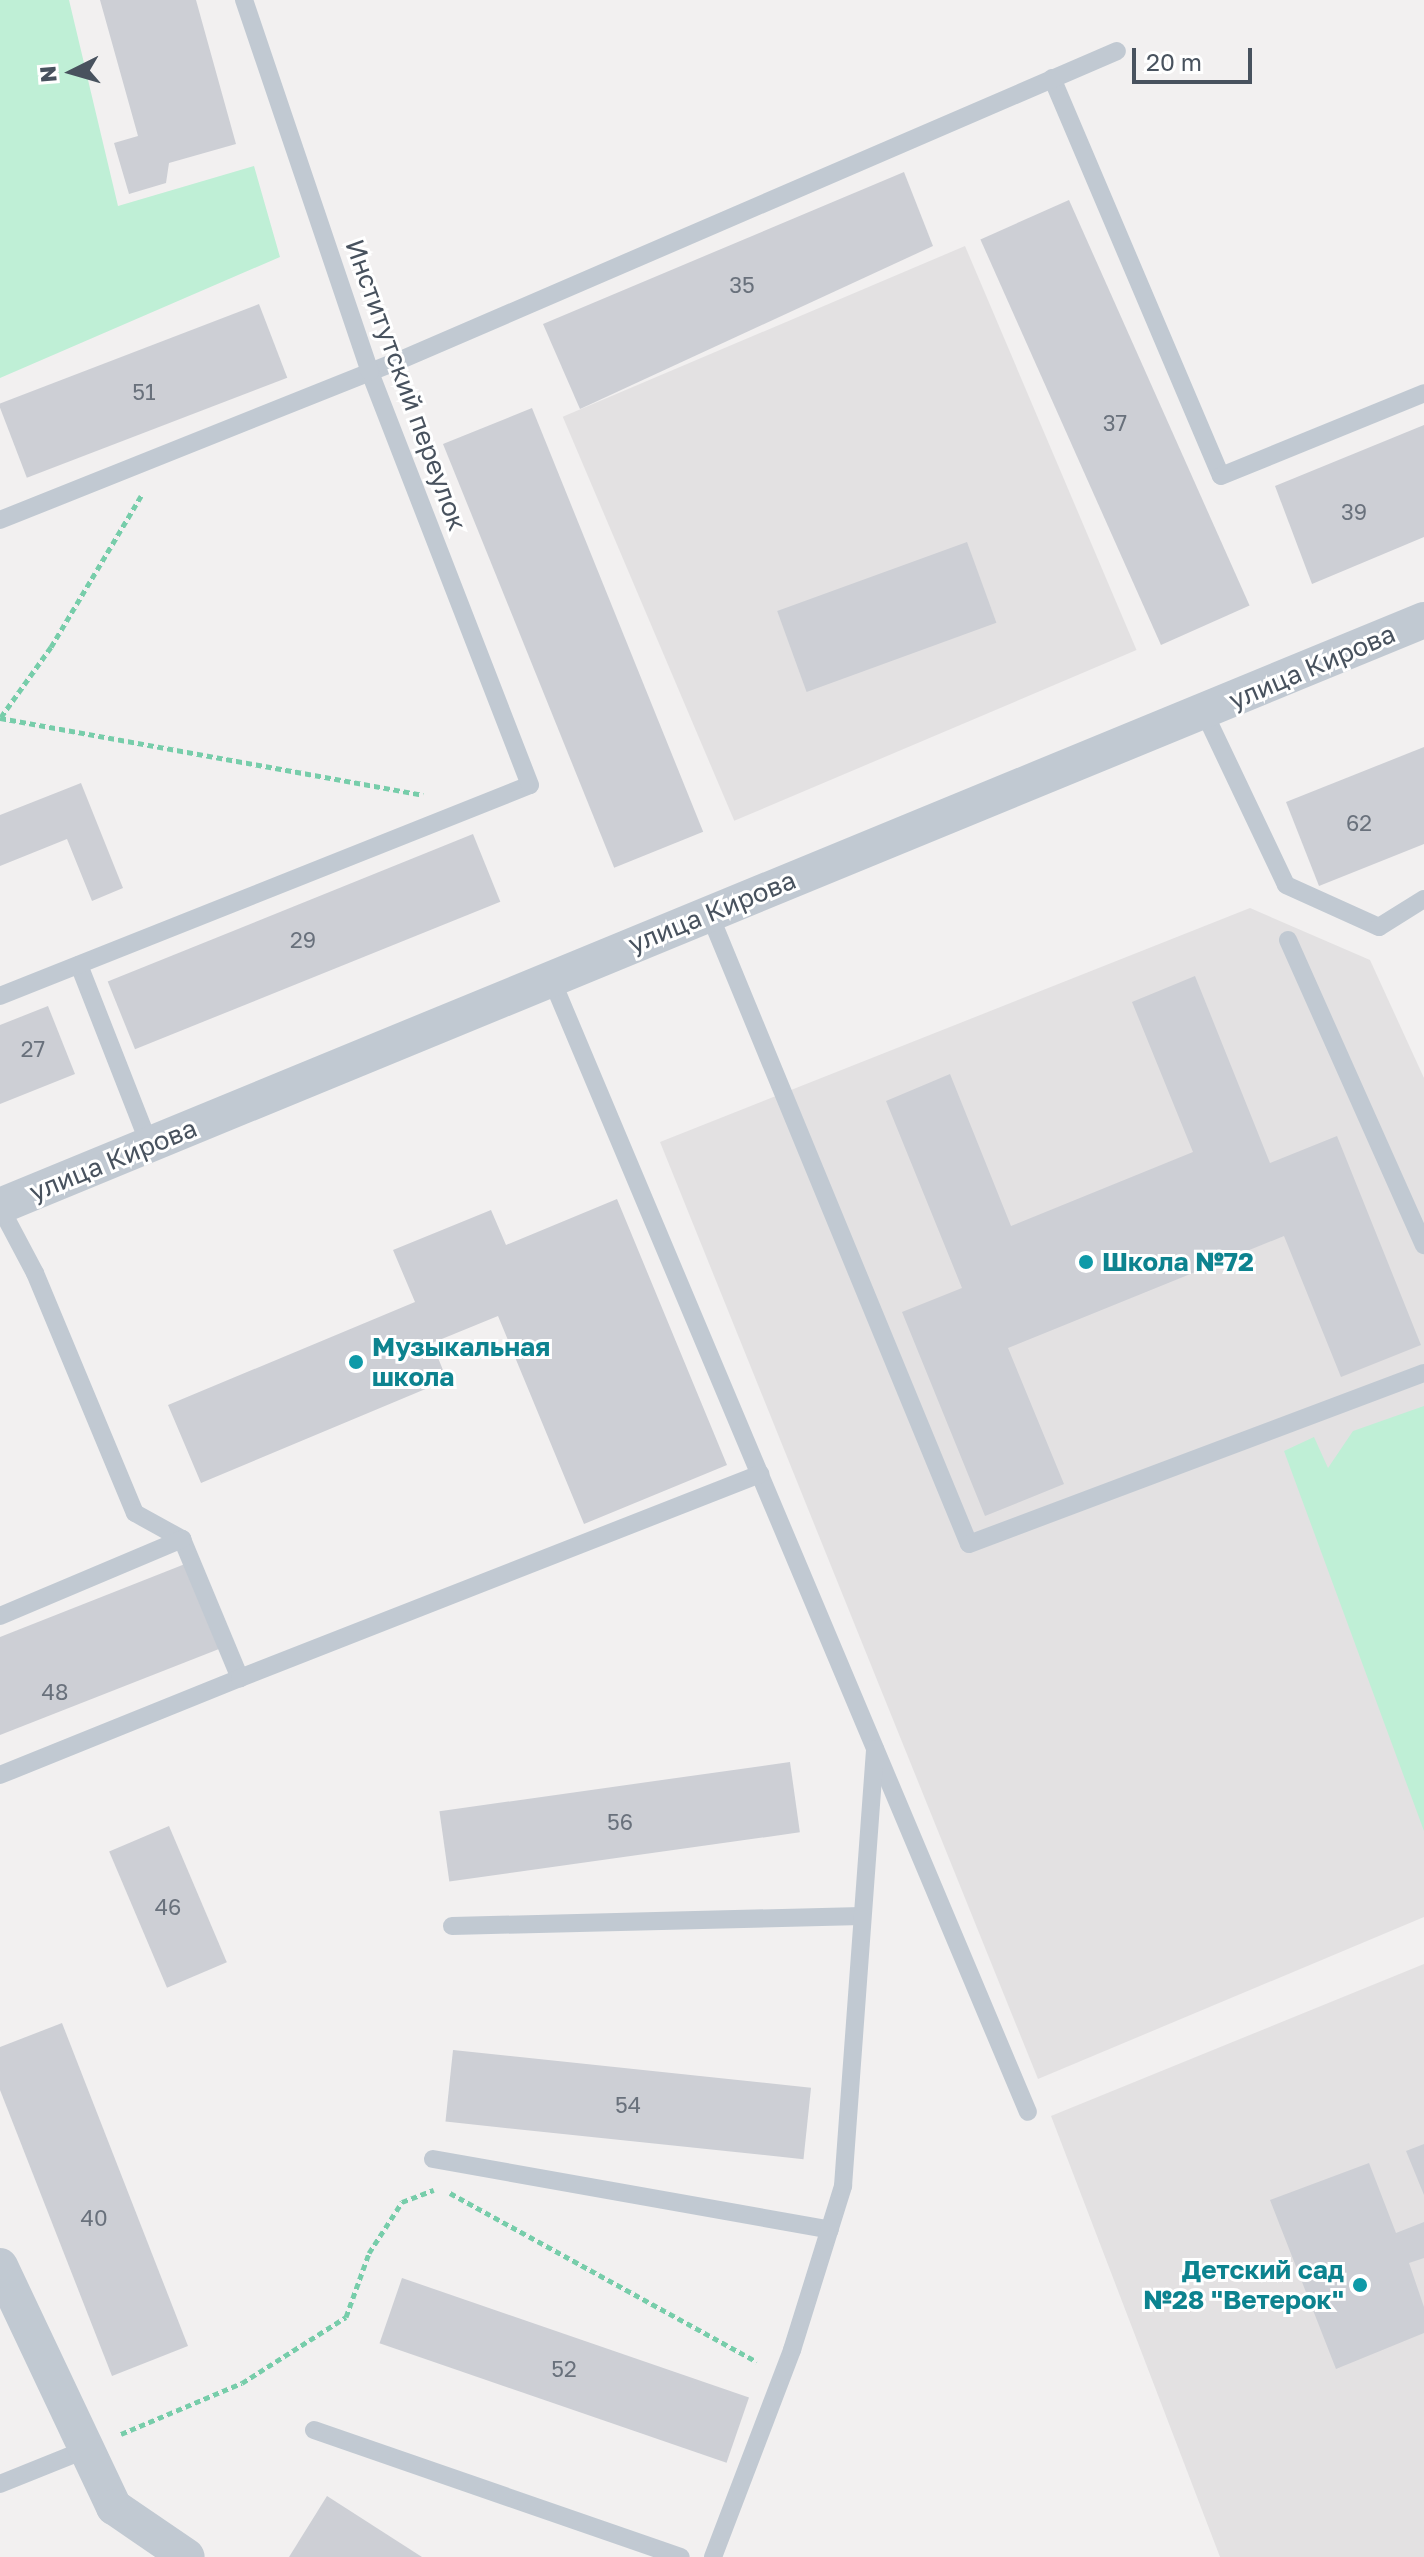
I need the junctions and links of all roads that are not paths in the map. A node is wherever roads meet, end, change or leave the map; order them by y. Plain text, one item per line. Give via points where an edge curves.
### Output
1 (244, 0) edge
2 (1117, 51) dead end
3 (1052, 78) junction
4 (370, 372) junction
5 (1424, 393) edge
6 (0, 520) edge
7 (1424, 620) edge
8 (1204, 712) junction
9 (1424, 899) edge
10 (709, 913) junction
11 (1288, 940) dead end
12 (79, 965) junction
13 (551, 978) junction
14 (0, 996) edge
15 (150, 1146) junction
16 (0, 1206) edge
17 (1424, 1245) edge
18 (1424, 1373) edge
19 (760, 1474) junction
20 (182, 1539) junction
21 (0, 1616) edge
22 (240, 1678) junction
23 (875, 1746) junction
24 (0, 1775) edge
25 (862, 1916) junction
26 (452, 1926) dead end
27 (1028, 2112) dead end
28 (433, 2159) dead end
29 (830, 2230) junction
30 (0, 2266) edge
31 (314, 2430) dead end
32 (87, 2449) junction
33 (0, 2484) edge
34 (187, 2557) edge
35 (681, 2557) edge
36 (713, 2557) edge

1 - 4 lane, Институтский переулок
2 - 3 lane
3 - 4 lane
3 - 5 lane via 1221,476
4 - 6 lane
4 - 12 lane, Институтский переулок via 530,785
7 - 8 street, улица Кирова
8 - 9 lane via 1286,885 1379,927
8 - 10 street, улица Кирова
10 - 13 street, улица Кирова
10 - 18 lane via 969,1544
11 - 17 lane
12 - 14 lane
12 - 15 lane
13 - 15 street, улица Кирова
13 - 19 lane
15 - 16 street, улица Кирова
16 - 20 lane via 35,1273 135,1513
19 - 22 lane
19 - 23 lane
20 - 21 lane
20 - 22 lane
22 - 24 lane
23 - 25 lane
23 - 27 lane
25 - 26 lane
25 - 29 lane via 843,2186
28 - 29 lane
29 - 36 lane
30 - 32 street
31 - 35 lane
32 - 33 lane
32 - 34 street via 114,2507

